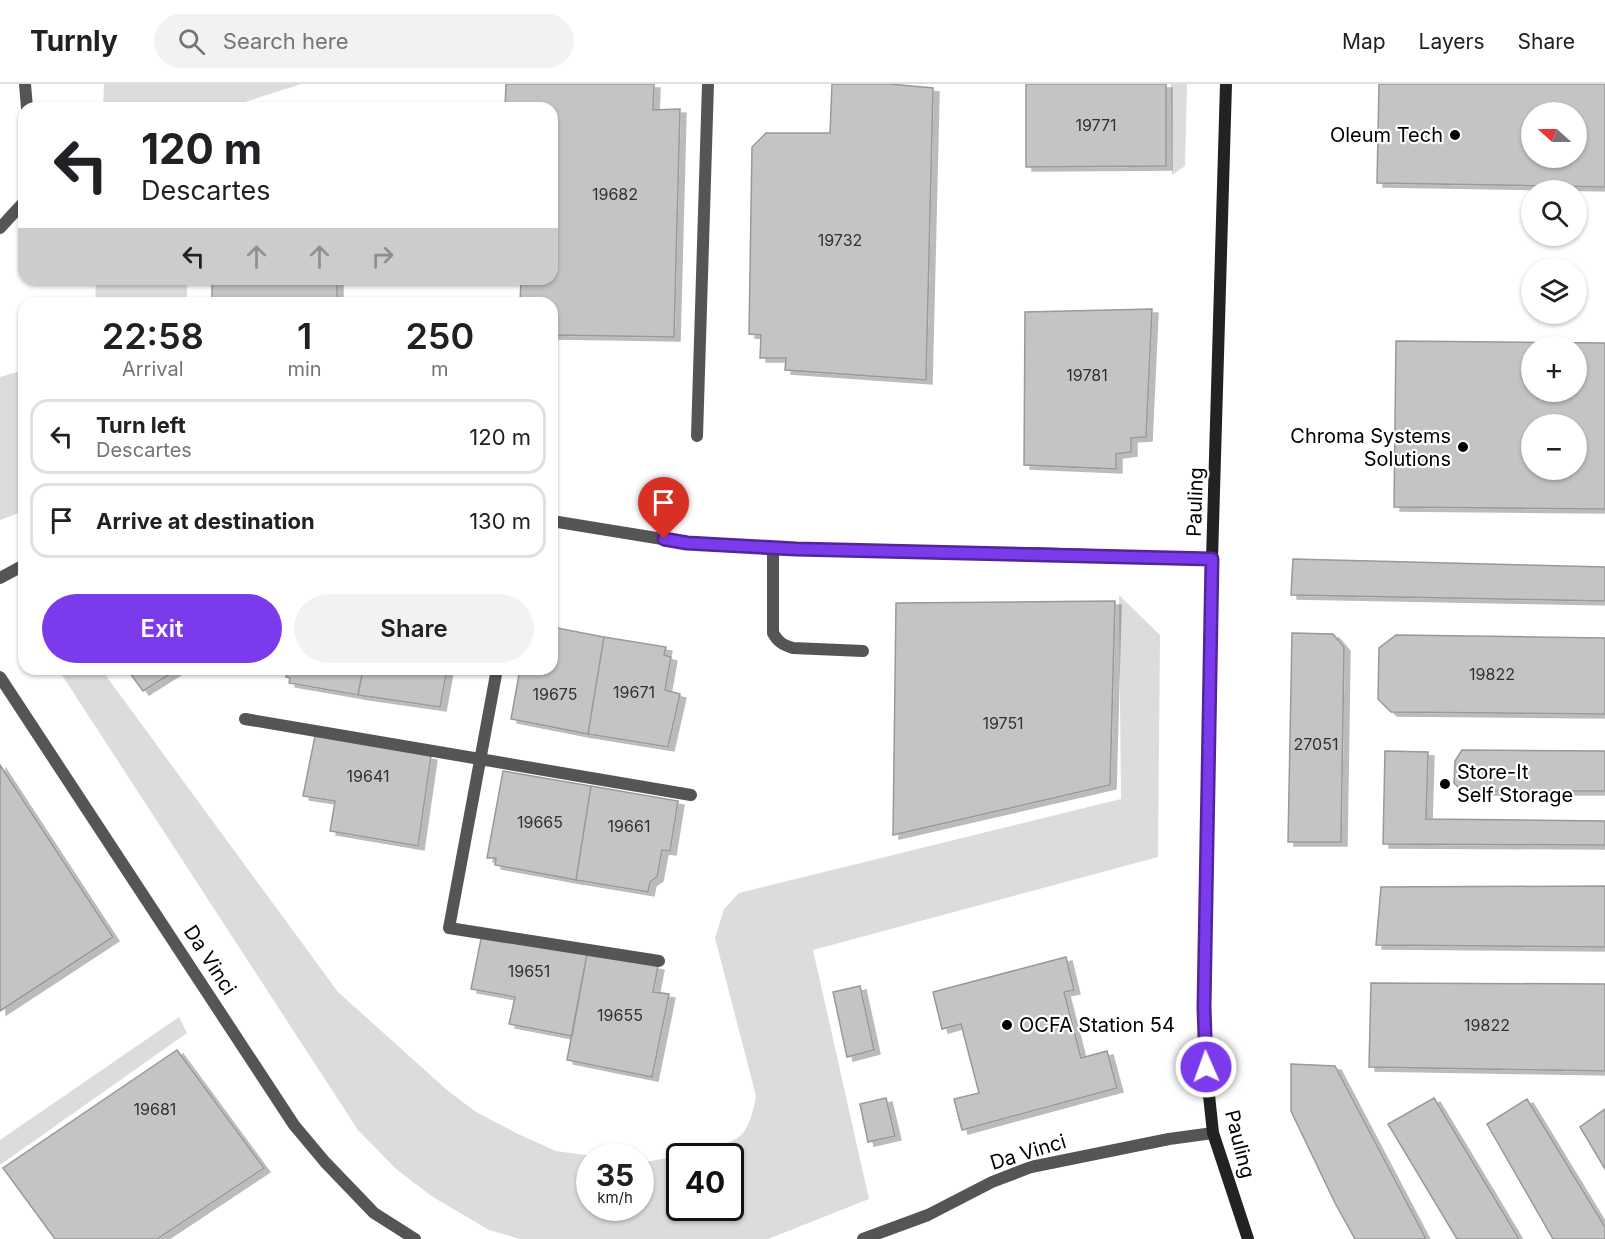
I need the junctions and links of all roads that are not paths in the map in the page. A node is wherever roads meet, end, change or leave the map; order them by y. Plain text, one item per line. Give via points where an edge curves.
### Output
1 (25, 84) edge
2 (708, 84) edge
3 (1226, 84) edge
4 (26, 102) edge
5 (18, 208) edge
6 (0, 228) edge
7 (697, 436) dead end
8 (558, 522) edge
9 (774, 548) junction
10 (1212, 559) junction
11 (18, 568) edge
12 (0, 578) edge
13 (863, 651) dead end
14 (496, 675) edge
15 (0, 677) edge
16 (245, 719) dead end
17 (479, 759) junction
18 (692, 795) dead end
19 (659, 961) dead end
20 (1213, 1133) junction
21 (414, 1239) edge
22 (863, 1239) edge
23 (1248, 1239) edge

1 - 4 street
2 - 7 street
3 - 10 street, Pauling
5 - 6 street
8 - 9 street via 687,543
9 - 10 street
9 - 13 street via 773,633 777,641 793,648
10 - 20 street, Pauling via 1204,1007
11 - 12 street
14 - 17 street
15 - 21 street, Da Vinci via 294,1125 374,1213
16 - 17 street
17 - 18 street
17 - 19 street via 449,928
20 - 22 street, Da Vinci via 1031,1167 928,1215
20 - 23 street, Pauling

